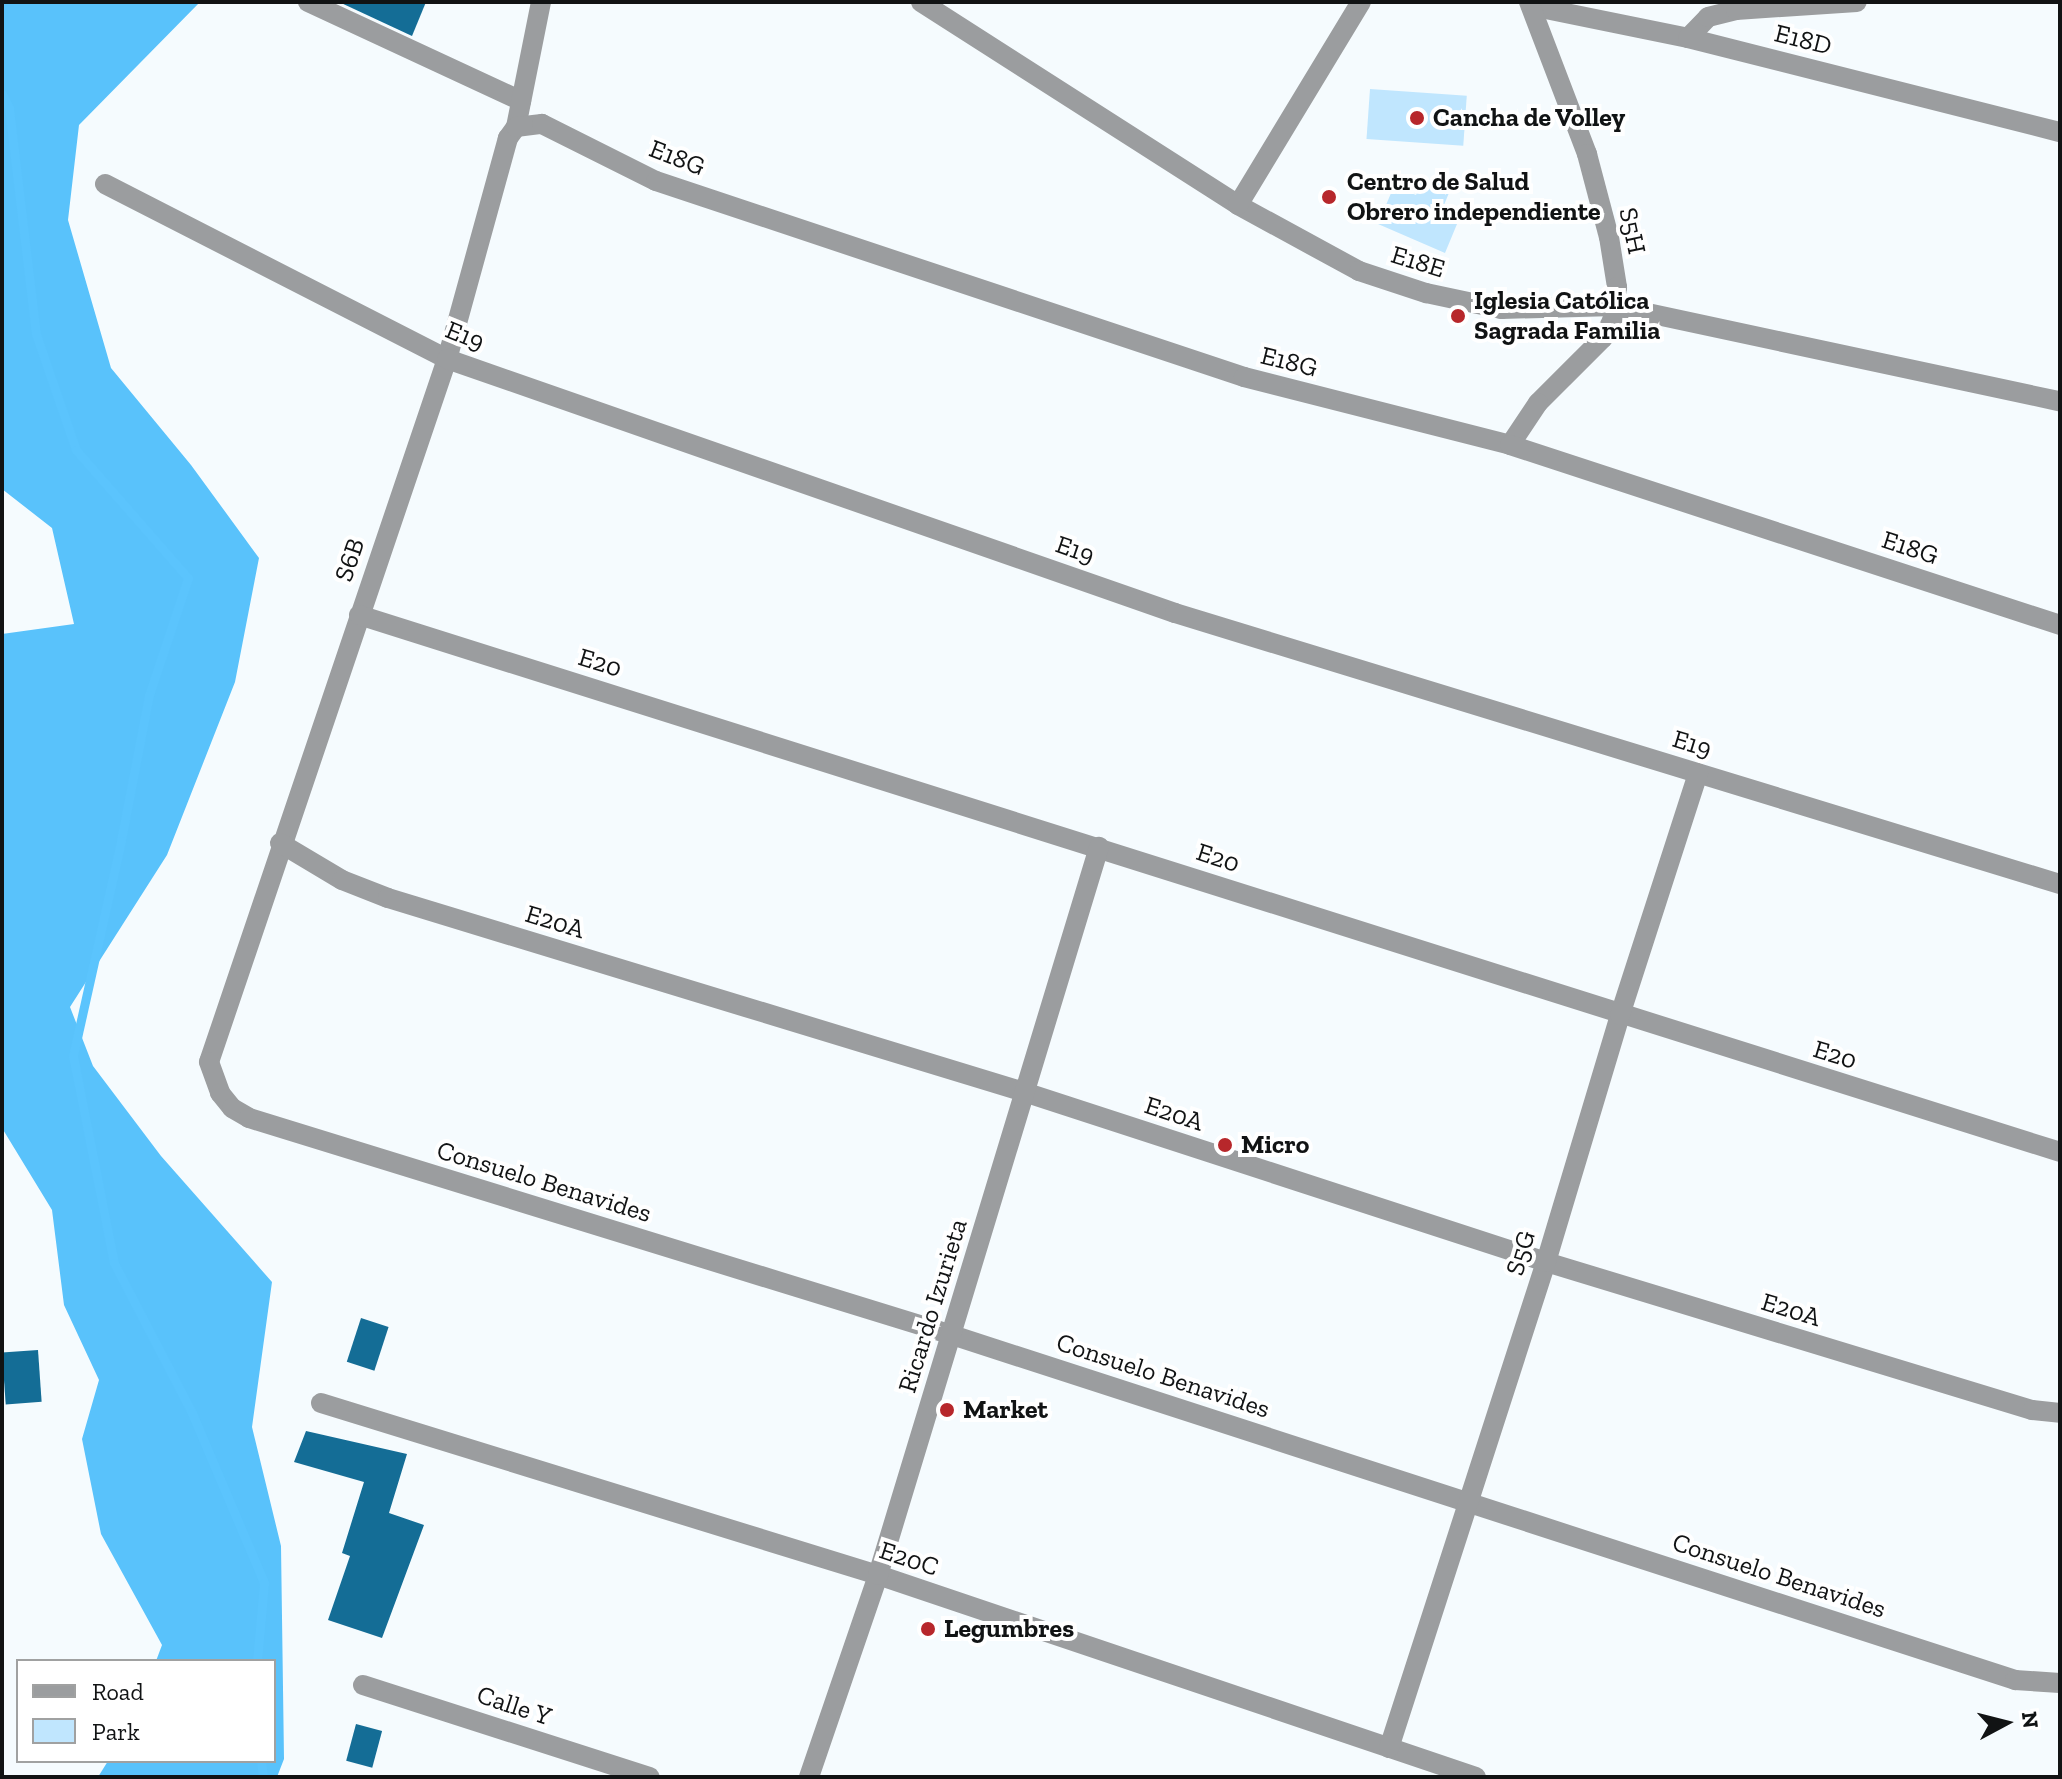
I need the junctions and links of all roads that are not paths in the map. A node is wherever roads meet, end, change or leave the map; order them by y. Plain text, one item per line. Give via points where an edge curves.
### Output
1 (308, 2) edge
2 (541, 2) edge
3 (921, 2) edge
4 (1361, 2) edge
5 (1857, 2) edge
6 (1530, 4) edge
7 (1688, 38) junction
8 (521, 101) junction
9 (516, 127) junction
10 (2060, 132) edge
11 (105, 184) dead end
12 (1238, 205) junction
13 (1615, 306) junction
14 (447, 359) junction
15 (2060, 401) edge
16 (1510, 445) junction
17 (359, 615) junction
18 (2060, 625) edge
19 (1698, 773) junction
20 (280, 843) junction
21 (1099, 847) junction
22 (2060, 884) edge
23 (1620, 1015) junction
24 (1024, 1092) junction
25 (249, 1118) joint
26 (2060, 1152) edge
27 (1546, 1262) junction
28 (952, 1335) junction
29 (321, 1403) dead end
30 (2060, 1413) edge
31 (1467, 1501) junction
32 (878, 1575) junction
33 (2060, 1683) edge
34 (363, 1685) dead end
35 (1389, 1748) junction
36 (1446, 1772) edge
37 (650, 1777) edge
38 (809, 1777) edge
39 (1476, 1777) edge

1 - 8 street
2 - 8 street, S6B
3 - 12 street, E18E
4 - 12 street
5 - 7 street via 1736,10 1708,17
6 - 7 street, E18D
6 - 13 street, S5H via 1587,154 1609,237
7 - 10 street, E18D
8 - 9 street, S6B
9 - 14 street, S6B via 508,138
9 - 16 street, E18G via 542,124 656,181 1244,377
11 - 14 street, E19
12 - 13 street, E18E via 1359,271 1426,293 1501,309
13 - 15 street, E18E
13 - 16 street, S5H via 1603,338 1538,403
14 - 17 street, S6B
14 - 19 street, E19 via 1175,613
16 - 18 street, E18G
17 - 20 street, S6B
17 - 21 street, E20
19 - 22 street, E19
19 - 23 street, S5G
20 - 24 street, E20A via 342,880 388,898
20 - 25 street, S6B via 209,1062 220,1093
21 - 23 street, E20
21 - 24 street, Ricardo Izurieta
23 - 26 street, E20
23 - 27 street, S5G
24 - 27 street, E20A
24 - 28 street, Ricardo Izurieta
25 - 28 street, Consuelo Benavides
27 - 30 street, E20A via 2032,1410
27 - 31 street, S5G
28 - 31 street, Consuelo Benavides
28 - 32 street, Ricardo Izurieta
29 - 32 street, E20C
31 - 33 street, Consuelo Benavides via 2015,1680
31 - 35 street, S5G
32 - 35 street, E20C
32 - 38 street, Ricardo Izurieta
34 - 37 street, Calle Y
35 - 36 street, E20C
36 - 39 street, E20C

